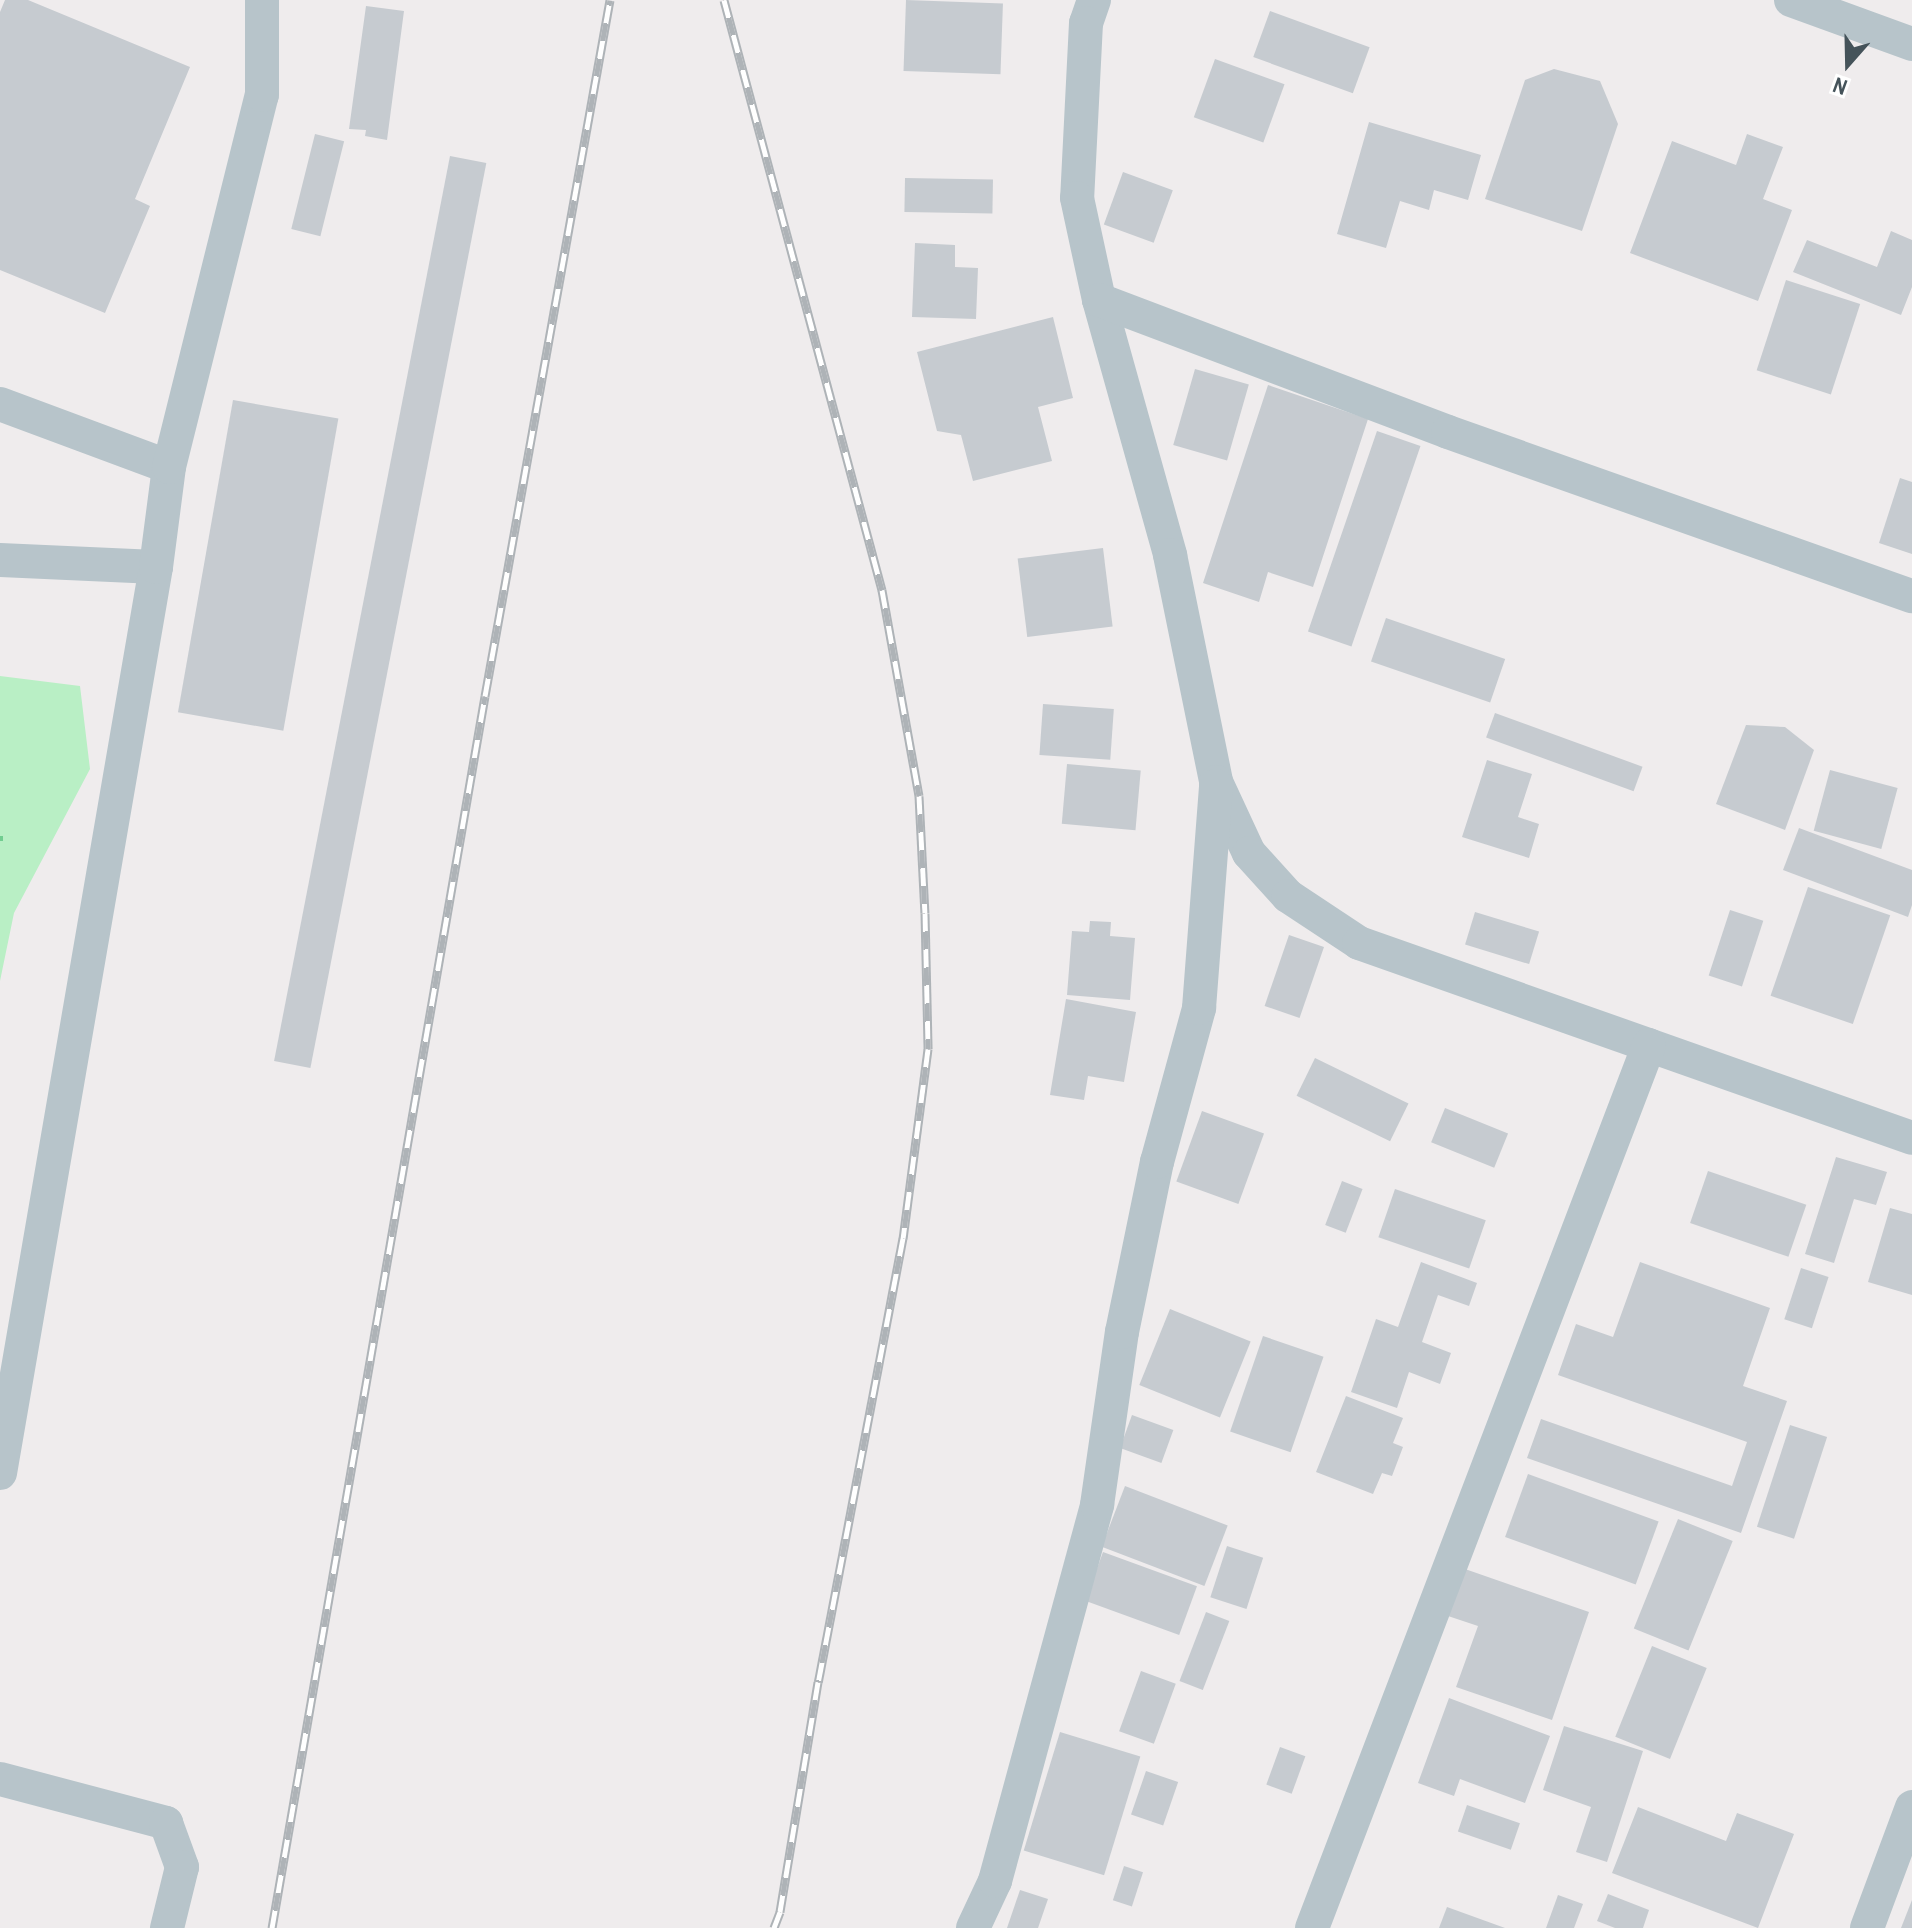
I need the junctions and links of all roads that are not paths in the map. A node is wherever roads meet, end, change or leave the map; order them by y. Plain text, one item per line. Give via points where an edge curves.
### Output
1 (262, 0) edge
2 (1094, 0) edge
3 (1791, 0) edge
4 (1912, 44) edge
5 (1099, 300) junction
6 (0, 404) edge
7 (169, 467) junction
8 (0, 560) edge
9 (156, 567) junction
10 (1912, 596) edge
11 (1216, 782) junction
12 (1649, 1045) junction
13 (1912, 1138) edge
14 (0, 1473) edge
15 (0, 1779) edge
16 (1912, 1807) edge
17 (167, 1928) edge
18 (973, 1928) edge
19 (1312, 1928) edge
20 (1867, 1928) edge

1 - 7 street via 262,95
2 - 5 street via 1086,23 1077,198
3 - 4 street
5 - 10 street via 1448,432
5 - 11 street via 1170,555
6 - 7 street
7 - 9 street
8 - 9 street
9 - 14 street
11 - 12 street via 1249,853 1288,896 1359,943
11 - 18 street via 1199,1008 1153,1178 1122,1332 1097,1505 995,1881
12 - 13 street
12 - 19 street
15 - 17 street via 166,1823 182,1867
16 - 20 street

